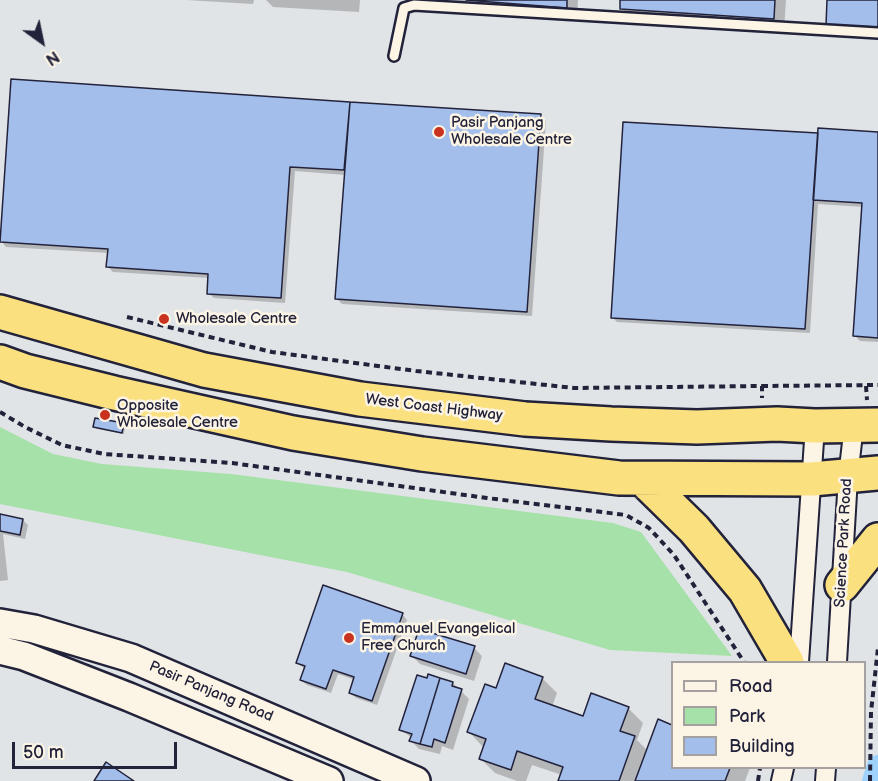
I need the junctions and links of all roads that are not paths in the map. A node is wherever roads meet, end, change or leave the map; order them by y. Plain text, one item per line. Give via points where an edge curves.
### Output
1 (878, 33) edge
2 (394, 56) dead end
3 (0, 312) edge
4 (8, 362) edge
5 (866, 425) edge
6 (815, 426) junction
7 (863, 475) edge
8 (812, 478) junction
9 (643, 479) junction
10 (878, 540) edge
11 (842, 585) junction
12 (0, 623) edge
13 (0, 650) edge
14 (786, 661) edge
15 (799, 661) edge
16 (837, 661) edge
17 (329, 781) edge
18 (416, 781) edge

1 - 2 lane via 409,5 404,8
3 - 6 highway, West Coast Highway via 204,370 360,399 525,419 697,428
4 - 9 highway via 114,393 293,433 422,454
5 - 6 highway, West Coast Highway
5 - 7 street, Science Park Road
6 - 8 street
7 - 8 highway
7 - 11 street, Science Park Road
8 - 9 highway
8 - 15 street
9 - 14 highway via 694,529 745,590
10 - 11 highway
11 - 16 street, Science Park Road
12 - 18 main road, Pasir Panjang Road via 131,658
13 - 17 main road via 118,693

